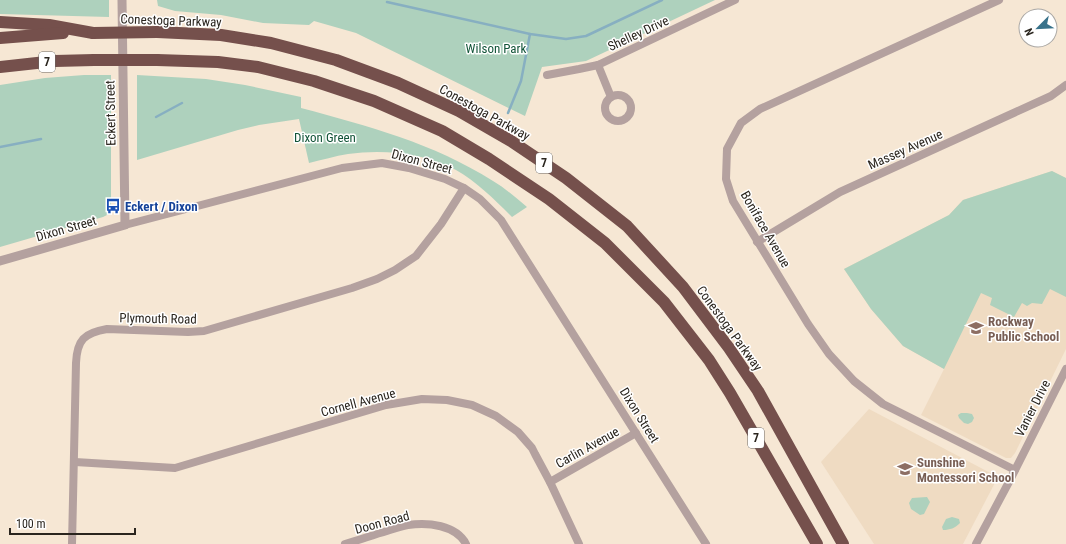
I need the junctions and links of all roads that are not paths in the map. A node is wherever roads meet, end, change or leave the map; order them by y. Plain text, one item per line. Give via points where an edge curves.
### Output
1 (122, 0) edge
2 (735, 0) edge
3 (999, 0) edge
4 (0, 22) edge
5 (93, 33) junction
6 (0, 38) edge
7 (598, 64) junction
8 (0, 67) edge
9 (547, 75) dead end
10 (1066, 85) edge
11 (611, 97) dead end
12 (464, 188) junction
13 (125, 225) junction
14 (757, 242) junction
15 (0, 261) edge
16 (1066, 369) edge
17 (636, 433) junction
18 (75, 462) junction
19 (1015, 470) junction
20 (806, 478) junction
21 (550, 482) junction
22 (72, 544) edge
23 (345, 544) edge
24 (466, 544) edge
25 (579, 544) edge
26 (706, 544) edge
27 (817, 544) edge
28 (844, 544) edge
29 (852, 544) edge
30 (976, 544) edge

1 - 13 street, Eckert Street
2 - 7 street, Shelley Drive
3 - 14 street, Boniface Avenue via 760,109 741,123 727,149 726,179 733,201
4 - 5 highway via 49,25
5 - 6 highway, Conestoga Parkway / 7 via 52,33
5 - 20 highway, Conestoga Parkway / 7, bridge via 221,35 271,43 336,60 398,83 458,111 511,141 566,178 627,226 683,287 758,391
7 - 9 street, Shelley Drive via 580,70
7 - 11 street
8 - 27 highway, 7, bridge via 94,60 218,62 258,67 314,81 374,101 442,131 549,199 605,243 658,296 709,360
10 - 14 street, Massey Avenue via 1051,96 840,192
12 - 13 street, Dixon Street via 445,178 382,163 342,168
12 - 17 street, Dixon Street via 480,199 501,220
12 - 18 street, Plymouth Road via 416,256 377,279 204,331 107,329 95,331 87,336 77,349
13 - 15 street, Dixon Street
14 - 19 street, Boniface Avenue via 808,324 829,354 854,381 884,404
16 - 19 street, Vanier Drive
17 - 21 street, Carlin Avenue
17 - 26 street, Dixon Street
18 - 21 street, Cornell Avenue via 175,468 386,405 422,399 447,400 472,405 496,416 518,432 532,448
18 - 22 street, Plymouth Road
19 - 30 street, Vanier Drive
20 - 28 highway, Conestoga Parkway / 7
20 - 29 highway
21 - 25 street, Cornell Avenue
23 - 24 street, Doon Road via 407,525 421,524 448,529 464,539

